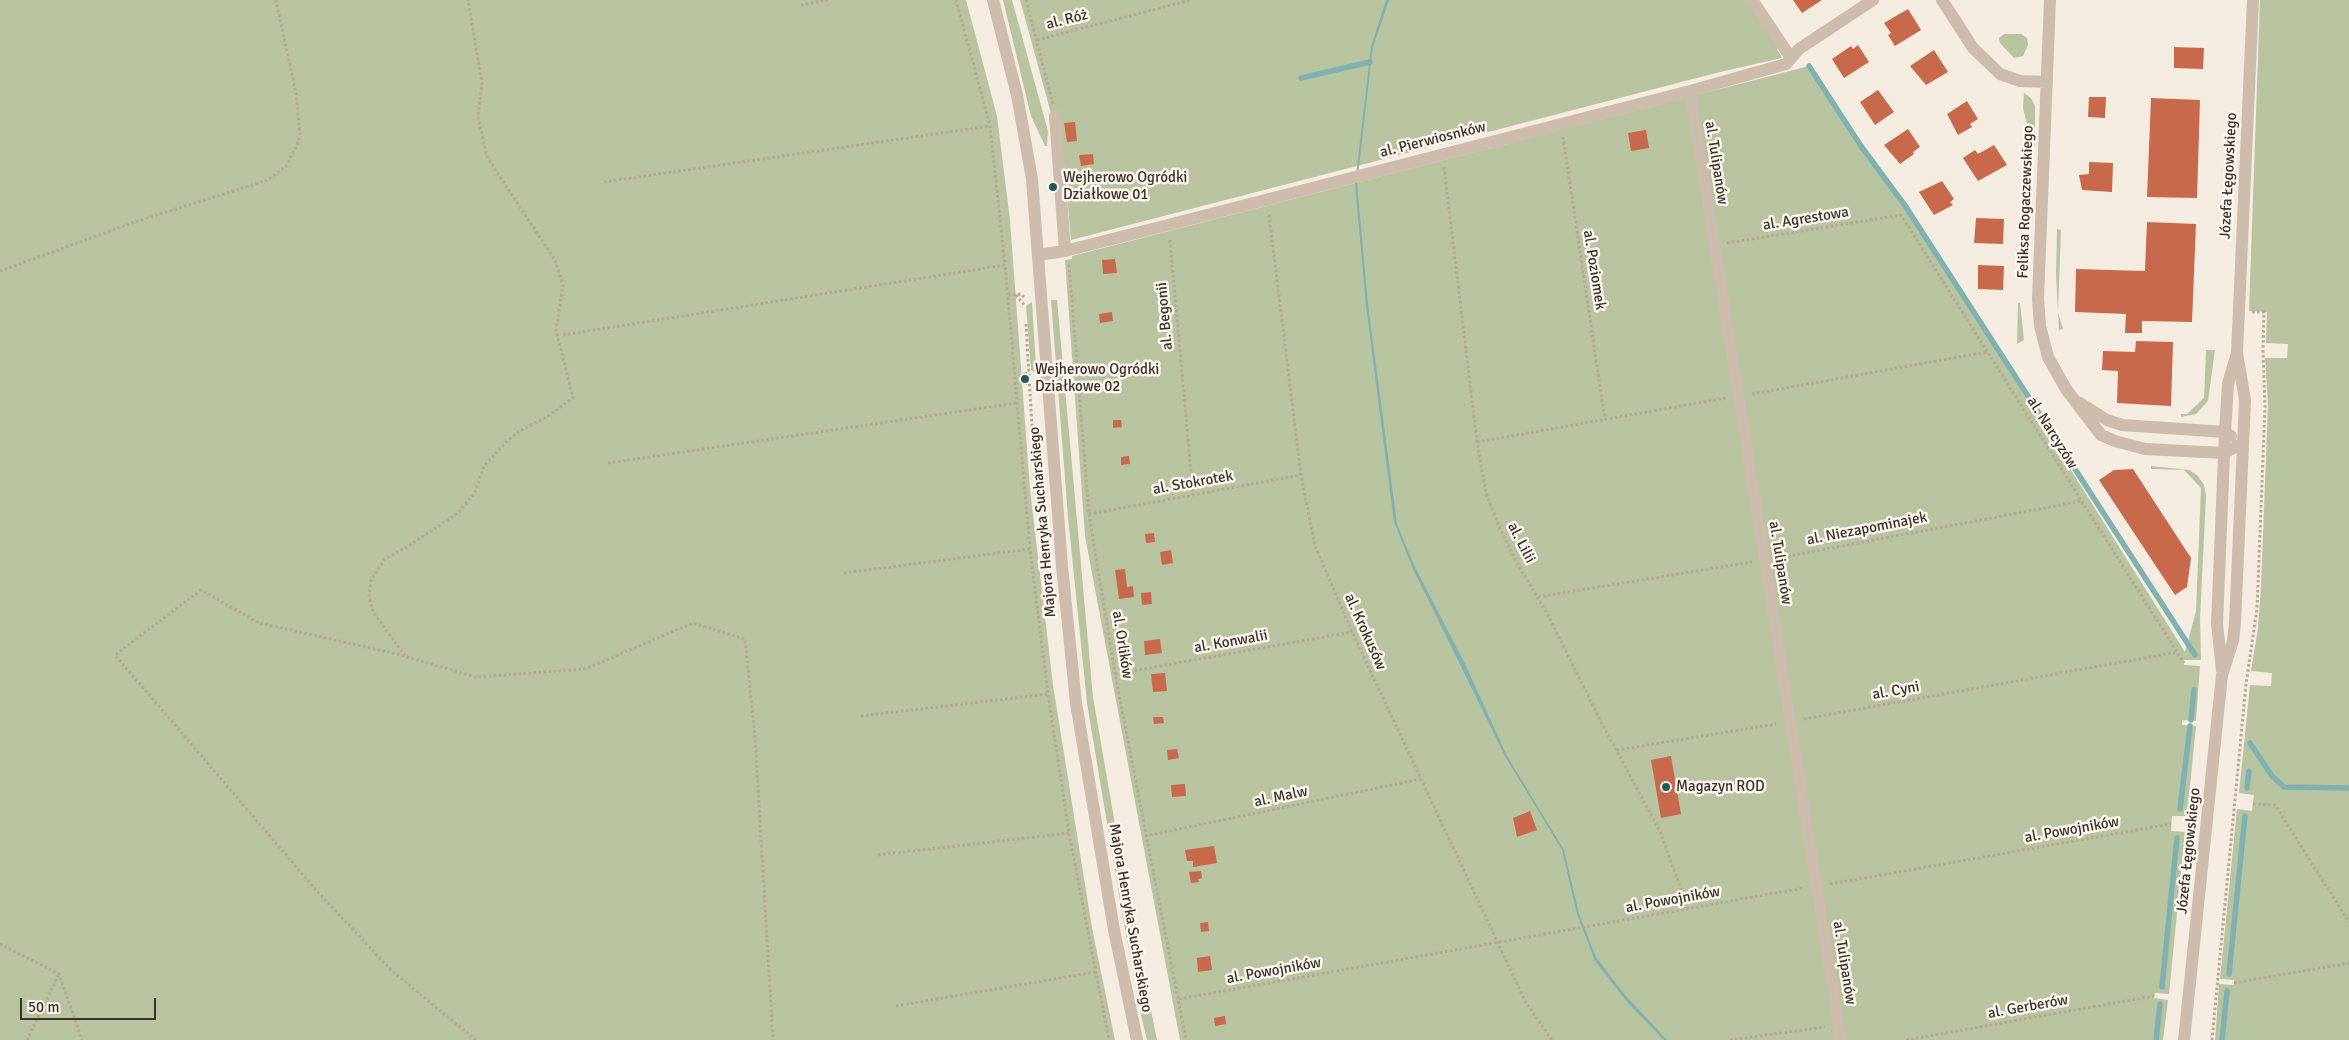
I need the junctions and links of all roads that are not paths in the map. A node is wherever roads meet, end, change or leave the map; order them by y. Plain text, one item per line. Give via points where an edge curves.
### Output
1 (993, 0) edge
2 (1752, 0) edge
3 (1873, 0) edge
4 (1942, 0) edge
5 (2050, 0) edge
6 (2253, 0) edge
7 (1795, 53) junction
8 (2047, 82) junction
9 (1690, 92) junction
10 (1055, 116) road end
11 (1066, 250) junction
12 (1038, 255) junction
13 (2237, 353) junction
14 (2072, 397) junction
15 (2225, 432) junction
16 (2244, 443) junction
17 (2224, 453) junction
18 (2223, 672) junction
19 (2186, 1038) edge
20 (1137, 1040) edge
21 (1841, 1040) edge

1 - 12 street, Majora Henryka Sucharskiego via 1026,141
2 - 7 street
3 - 7 street, al. Pierwiosnków
4 - 8 street via 1973,48 2000,74 2020,81
5 - 8 street, Feliksa Rogaczewskiego
6 - 13 street, Józefa Łęgowskiego
7 - 9 street, al. Pierwiosnków via 1786,64
8 - 14 street, Feliksa Rogaczewskiego via 2038,315 2046,352
9 - 11 street, al. Pierwiosnków
9 - 21 lane, al. Tulipanów
10 - 11 street
11 - 12 street, al. Pierwiosnków
12 - 20 street, Majora Henryka Sucharskiego via 1076,703 1114,930
13 - 15 street, Józefa Łęgowskiego via 2228,384
13 - 16 street, Józefa Łęgowskiego via 2244,384
14 - 15 street, Feliksa Rogaczewskiego via 2107,420 2122,425
14 - 17 street, Feliksa Rogaczewskiego via 2101,435 2115,441 2144,449
15 - 16 street, Feliksa Rogaczewskiego
15 - 17 street, Józefa Łęgowskiego
16 - 17 street, Feliksa Rogaczewskiego
16 - 18 street, Józefa Łęgowskiego via 2235,623
17 - 18 street, Józefa Łęgowskiego via 2216,624
18 - 19 street, Józefa Łęgowskiego

